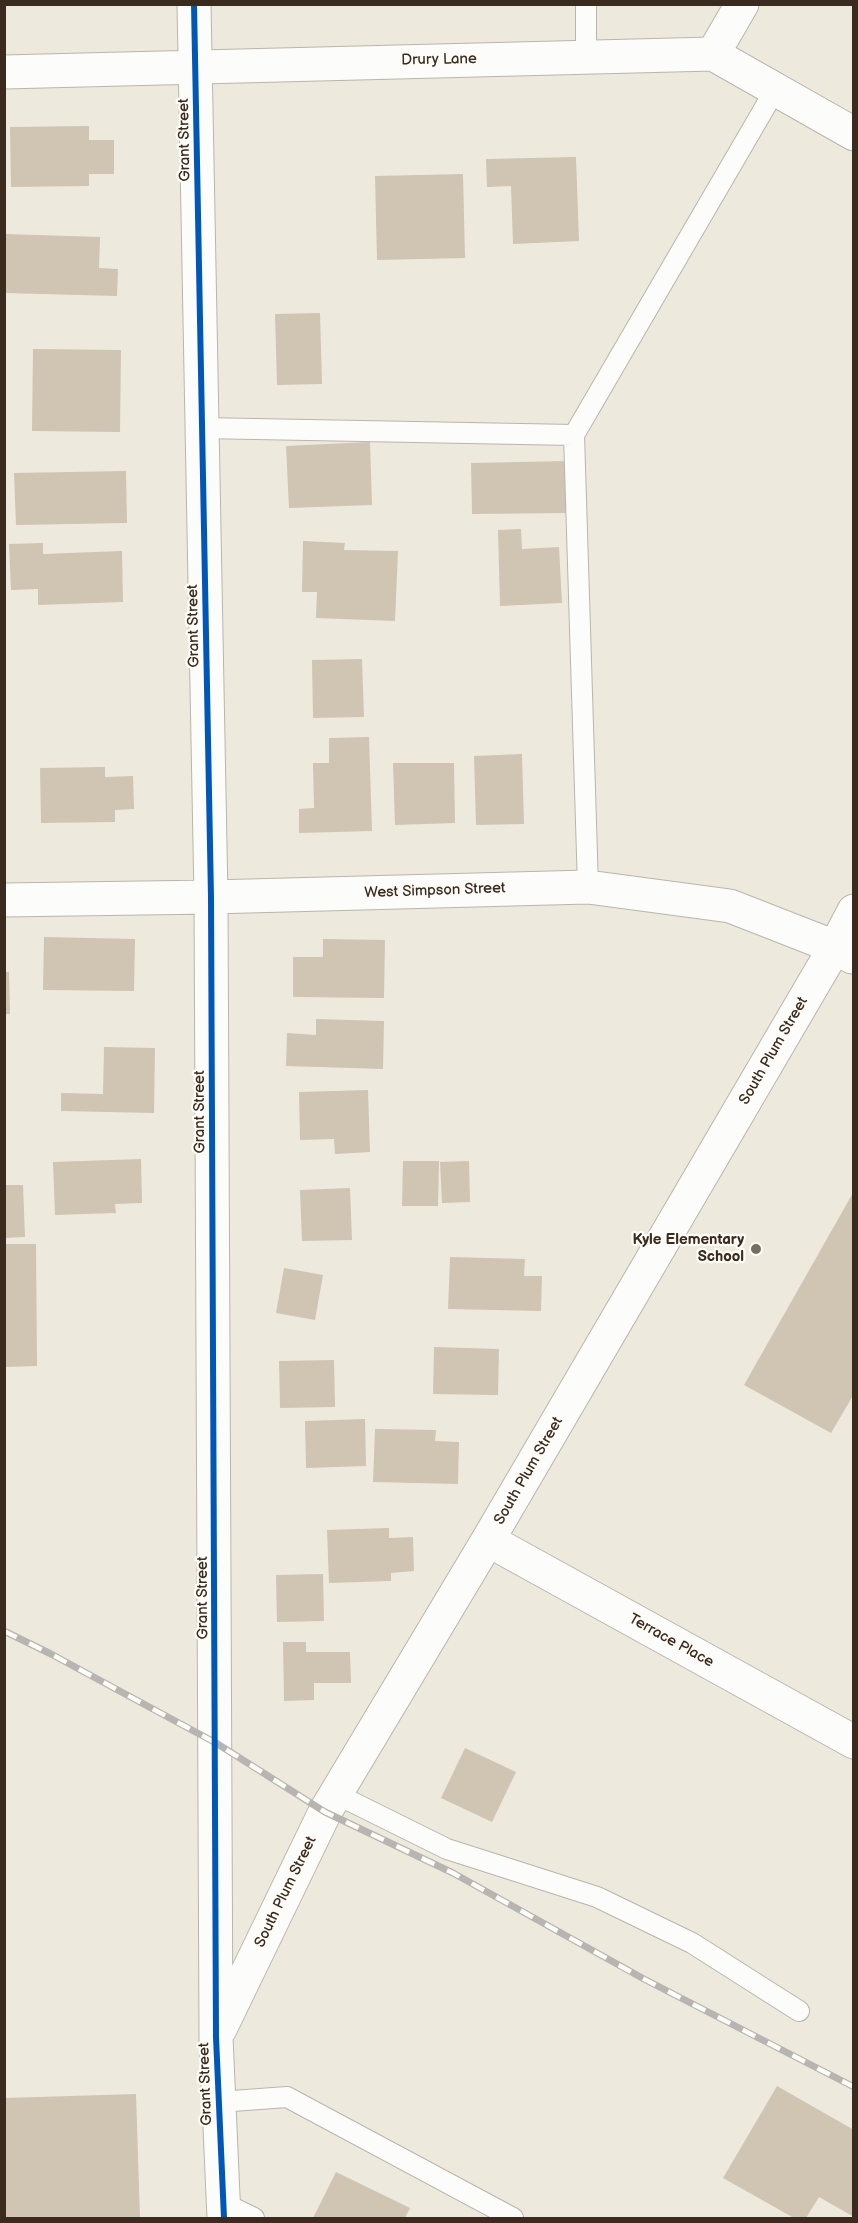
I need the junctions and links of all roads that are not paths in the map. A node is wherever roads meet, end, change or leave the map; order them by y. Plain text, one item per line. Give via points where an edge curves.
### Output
1 (194, 4) edge
2 (586, 4) edge
3 (742, 4) edge
4 (713, 54) junction
5 (586, 57) junction
6 (195, 66) junction
7 (4, 72) edge
8 (775, 90) junction
9 (854, 134) edge
10 (202, 428) junction
11 (574, 435) junction
12 (588, 887) junction
13 (211, 897) junction
14 (4, 900) edge
15 (854, 911) edge
16 (844, 952) edge
17 (488, 1540) junction
18 (854, 1742) edge
19 (336, 1794) junction
20 (799, 2011) dead end
21 (216, 2037) junction
22 (219, 2102) junction
23 (224, 2211) edge
24 (254, 2218) edge
25 (513, 2218) edge

1 - 6 street, Grant Street
2 - 5 lane
3 - 4 street
4 - 5 street, Drury Lane
4 - 8 street
5 - 6 street, Drury Lane
6 - 7 street, Drury Lane
6 - 10 street, Grant Street
8 - 9 street
8 - 11 lane
10 - 11 lane
10 - 13 street, Grant Street
11 - 12 lane
12 - 13 street, West Simpson Street
12 - 16 street, West Simpson Street via 730,906
13 - 14 street, West Simpson Street
13 - 21 street, Grant Street
15 - 16 street, South Plum Street
16 - 17 street, South Plum Street
17 - 18 street, Terrace Place
17 - 19 street, South Plum Street
19 - 20 lane via 447,1849 597,1897 692,1943
19 - 21 street, South Plum Street
21 - 22 street, Grant Street
22 - 23 street, Grant Street
22 - 25 lane via 287,2097
23 - 24 lane

